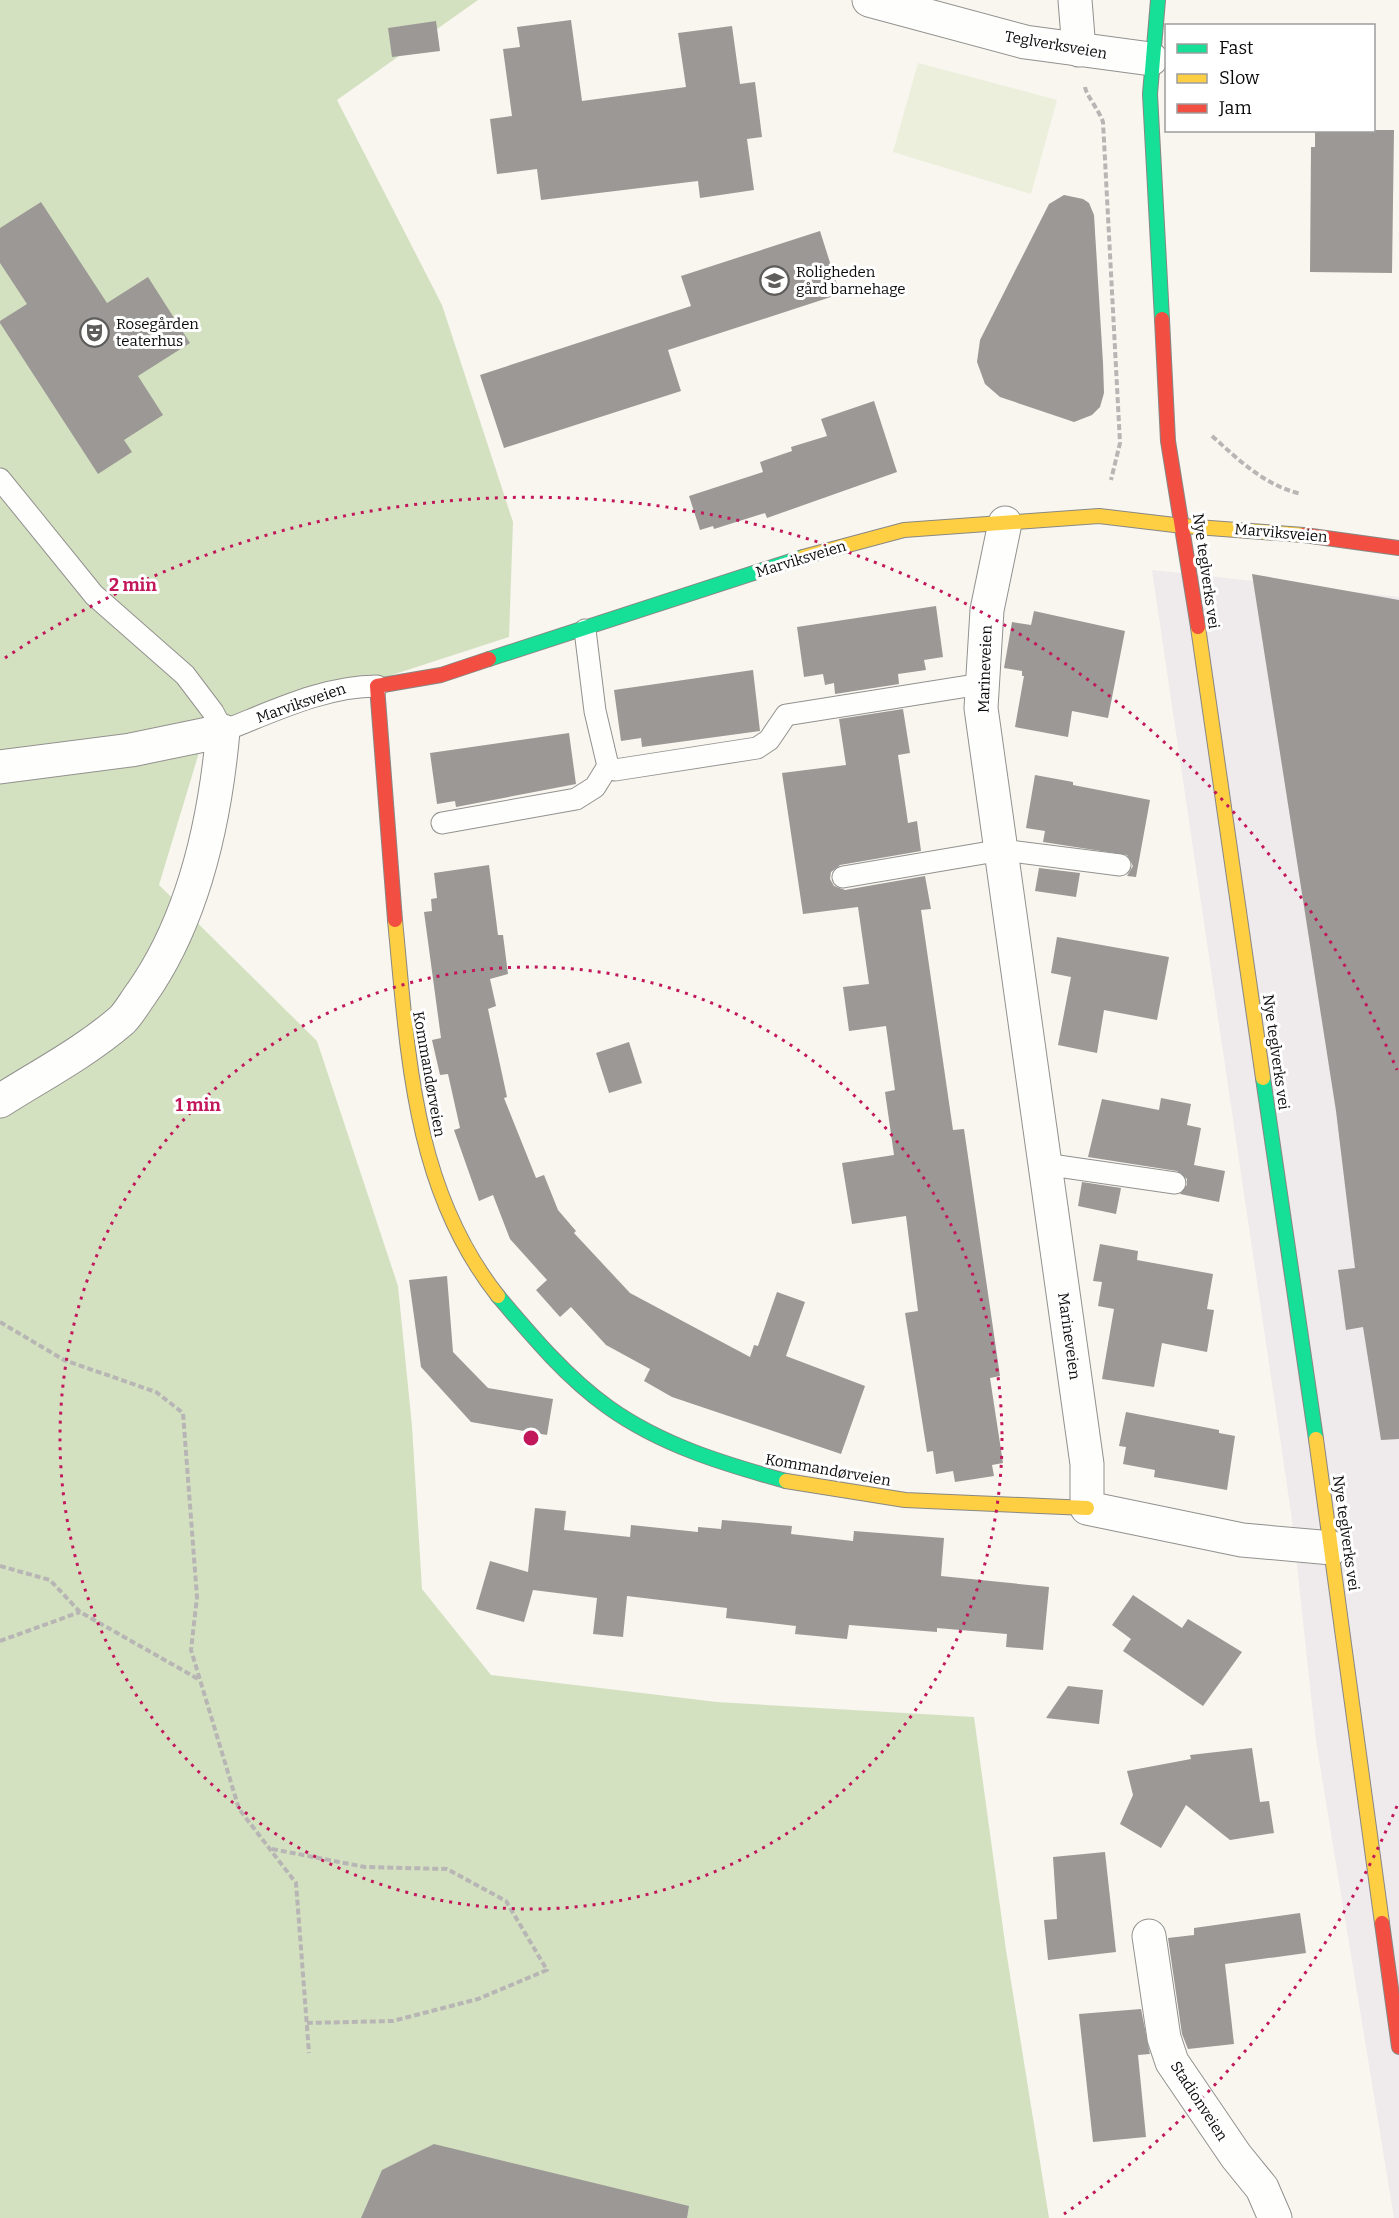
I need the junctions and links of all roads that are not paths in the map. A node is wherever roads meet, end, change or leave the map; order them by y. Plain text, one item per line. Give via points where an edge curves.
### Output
1 (869, 0) edge
2 (1075, 0) edge
3 (1158, 0) edge
4 (1078, 50) junction
5 (1151, 59) junction
6 (0, 479) edge
7 (1005, 523) junction
8 (1183, 526) junction
9 (1399, 548) edge
10 (585, 630) junction
11 (981, 684) junction
12 (377, 686) junction
13 (223, 731) junction
14 (608, 766) junction
15 (0, 767) edge
16 (442, 823) dead end
17 (1002, 850) junction
18 (1120, 865) dead end
19 (843, 877) dead end
20 (0, 1101) edge
21 (1044, 1164) junction
22 (1175, 1183) dead end
23 (1087, 1508) junction
24 (1332, 1548) junction
25 (1149, 1936) dead end
26 (1399, 2047) edge
27 (1275, 2218) edge

1 - 4 street, Teglverksveien via 1025,42
2 - 4 street
3 - 5 street
4 - 5 street, Teglverksveien
5 - 8 street, Nye teglverks vei via 1168,441
6 - 13 lane via 94,595 185,675
7 - 8 street, Marviksveien via 1099,516
7 - 10 street, Marviksveien via 945,525 847,545
7 - 11 street, Marineveien via 987,610
8 - 9 street, Marviksveien via 1292,533
8 - 24 street, Nye teglverks vei
10 - 12 street, Marviksveien via 441,675
10 - 14 lane via 595,711
11 - 14 lane via 786,715 769,740 757,748 658,765 615,770
11 - 17 street, Marineveien via 993,807
12 - 13 lane, Marviksveien via 353,686
12 - 23 street, Kommandørveien via 401,1006 423,1141 444,1209 476,1269 516,1319 563,1368 616,1413 685,1448 746,1472 809,1487 947,1505
13 - 15 street via 130,750
13 - 20 street via 218,784 203,850 183,916 161,966 123,1018 77,1053
14 - 16 lane via 595,787 576,799
17 - 18 lane
17 - 19 lane
17 - 21 street, Marineveien
21 - 22 lane
21 - 23 street, Marineveien via 1087,1464
23 - 24 street via 1242,1540
24 - 26 street, Nye teglverks vei
25 - 27 street, Stadionveien via 1164,2038 1172,2062 1262,2188

